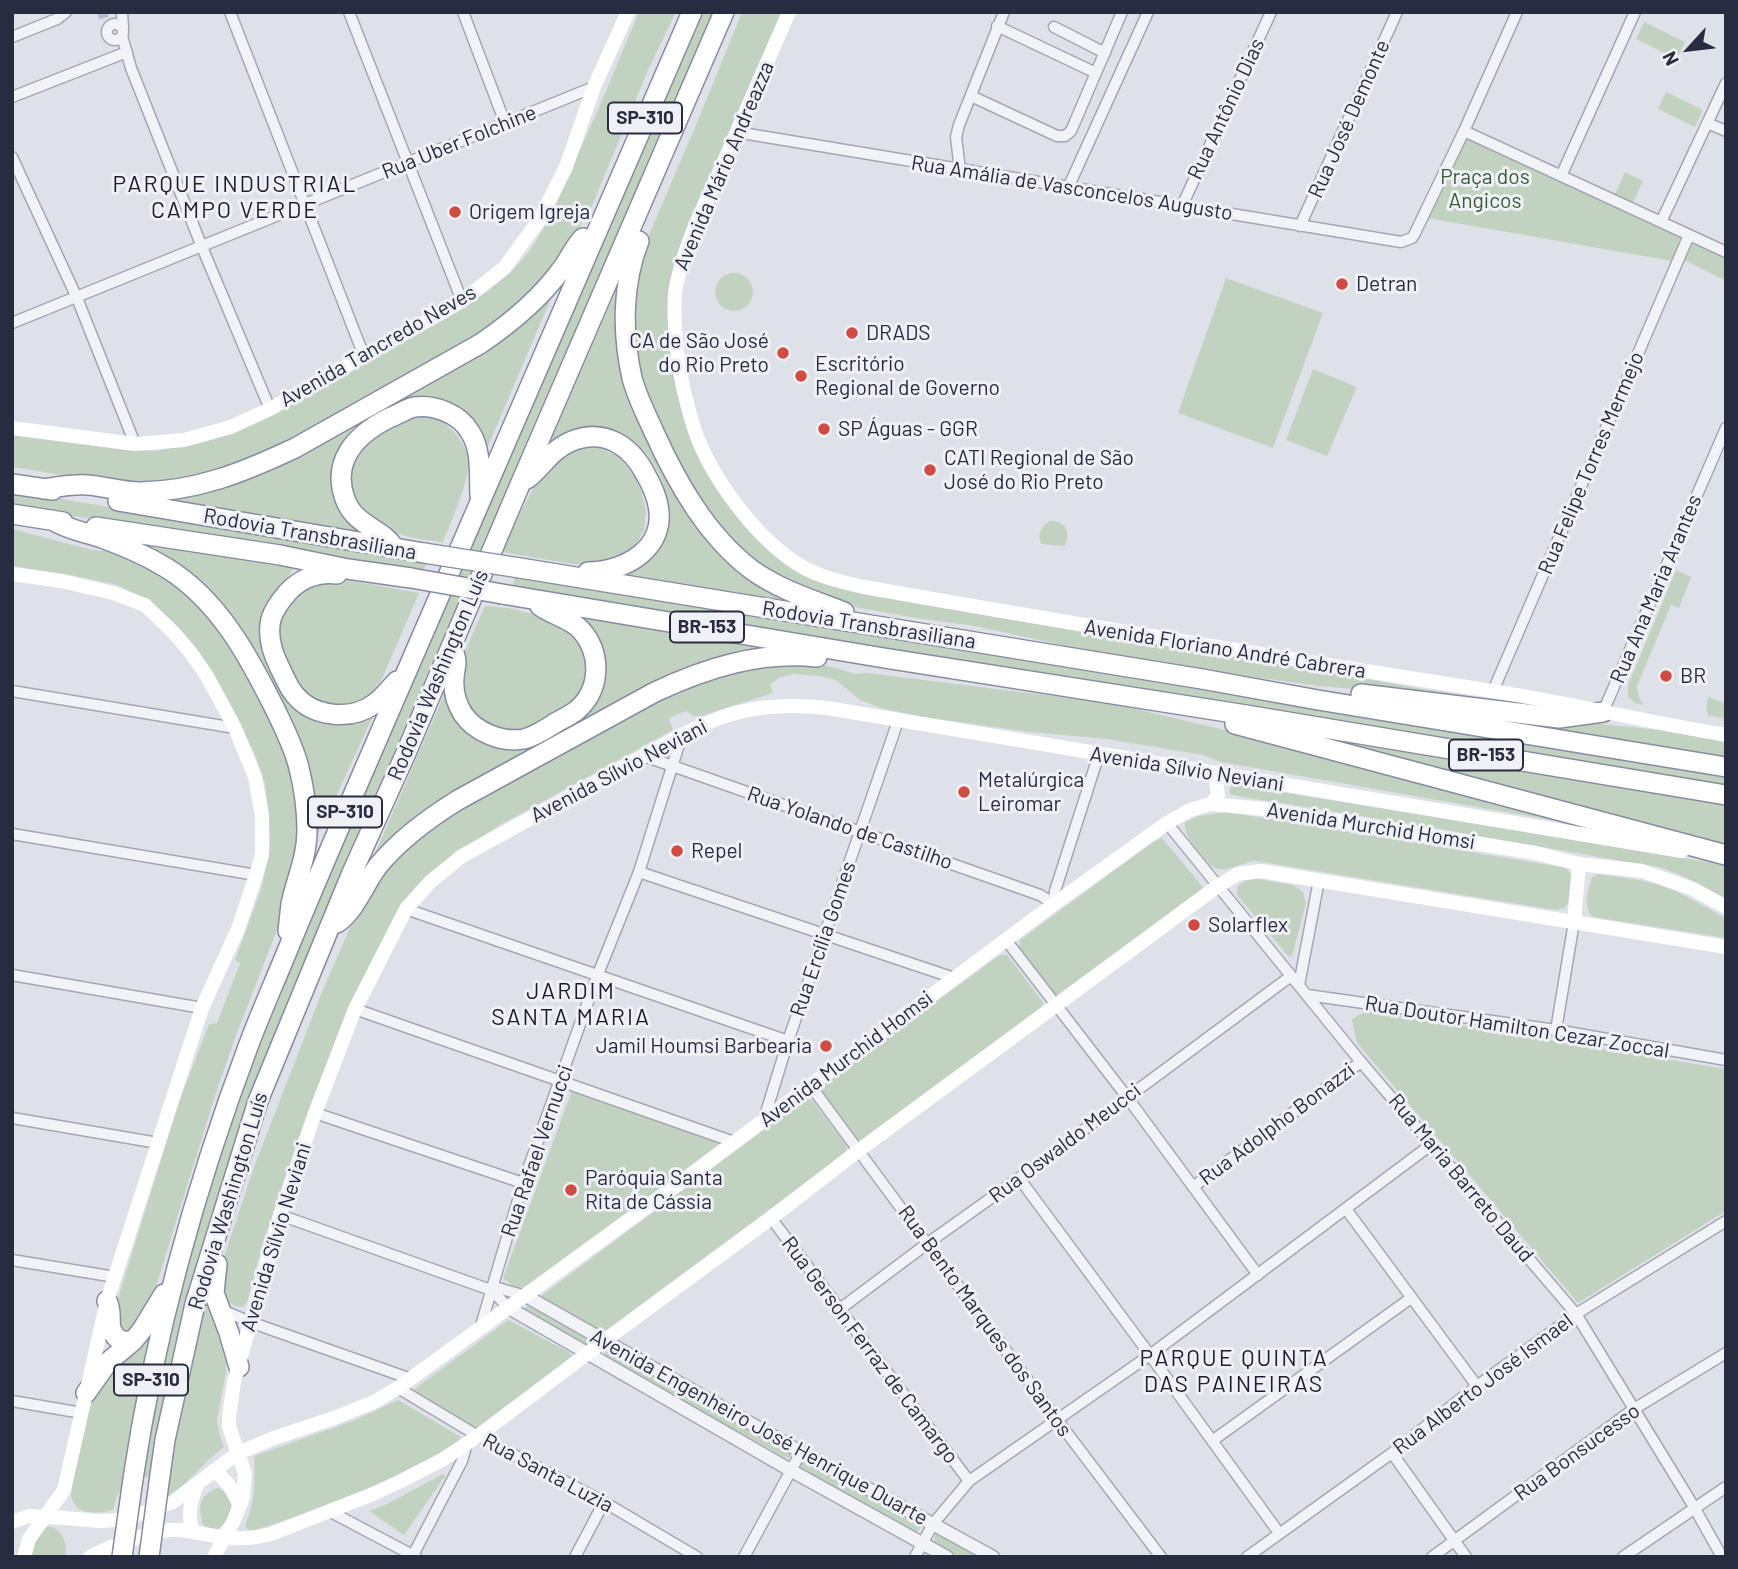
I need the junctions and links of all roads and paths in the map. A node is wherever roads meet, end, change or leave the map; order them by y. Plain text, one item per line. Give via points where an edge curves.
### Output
1 (66, 12) edge
2 (122, 12) edge
3 (230, 12) edge
4 (349, 12) edge
5 (463, 12) edge
6 (628, 12) edge
7 (692, 12) edge
8 (724, 12) edge
9 (789, 12) edge
10 (1004, 12) edge
11 (1122, 12) edge
12 (1148, 12) edge
13 (1271, 12) edge
14 (1397, 12) edge
15 (1517, 12) edge
16 (1635, 12) edge
17 (104, 18) dead end
18 (997, 26) junction
19 (1054, 27) dead end
20 (122, 32) junction
21 (14, 33) edge
22 (109, 35) junction
23 (1105, 53) junction
24 (124, 54) junction
25 (1096, 73) junction
26 (1726, 83) edge
27 (594, 88) junction
28 (971, 96) junction
29 (12, 97) edge
30 (506, 123) junction
31 (1707, 123) junction
32 (1464, 131) junction
33 (1726, 131) edge
34 (736, 132) junction
35 (12, 157) edge
36 (409, 162) junction
37 (960, 170) junction
38 (1561, 176) junction
39 (1068, 188) junction
40 (305, 204) junction
41 (1182, 206) junction
42 (638, 213) junction
43 (1661, 222) junction
44 (599, 223) junction
45 (1300, 226) junction
46 (1689, 235) junction
47 (202, 247) junction
48 (1726, 252) edge
49 (77, 299) junction
50 (462, 301) junction
51 (12, 323) edge
52 (364, 356) junction
53 (270, 409) junction
54 (12, 428) edge
55 (1726, 428) edge
56 (135, 444) junction
57 (12, 484) edge
58 (519, 487) junction
59 (43, 489) junction
60 (480, 501) junction
61 (12, 514) edge
62 (745, 516) joint
63 (52, 520) junction
64 (395, 548) junction
65 (348, 569) junction
66 (12, 574) edge
67 (566, 575) junction
68 (531, 599) junction
69 (895, 629) junction
70 (452, 645) junction
71 (884, 658) junction
72 (407, 670) junction
73 (1248, 687) junction
74 (12, 691) edge
75 (1493, 691) junction
76 (1203, 708) junction
77 (1603, 712) junction
78 (898, 721) junction
79 (235, 728) junction
80 (681, 735) junction
81 (1726, 735) edge
82 (1099, 754) junction
83 (644, 756) junction
84 (672, 766) junction
85 (1726, 767) edge
86 (1215, 774) junction
87 (1726, 795) edge
88 (1211, 804) junction
89 (1167, 823) junction
90 (860, 831) junction
91 (12, 834) edge
92 (1726, 856) edge
93 (1579, 864) junction
94 (639, 872) junction
95 (256, 875) junction
96 (1318, 880) junction
97 (1218, 887) junction
98 (1055, 904) junction
99 (1726, 907) edge
100 (406, 909) junction
101 (1574, 922) junction
102 (330, 927) junction
103 (825, 934) junction
104 (1006, 940) junction
105 (1726, 947) edge
106 (285, 955) junction
107 (598, 974) junction
108 (12, 975) edge
109 (954, 978) junction
110 (1295, 981) junction
111 (1307, 995) junction
112 (1056, 1007) junction
113 (202, 1008) junction
114 (355, 1009) junction
115 (1556, 1030) junction
116 (788, 1041) junction
117 (1726, 1060) edge
118 (1361, 1062) junction
119 (561, 1081) junction
120 (810, 1085) junction
121 (1127, 1097) junction
122 (315, 1113) junction
123 (12, 1118) edge
124 (764, 1119) junction
125 (733, 1142) junction
126 (158, 1143) junction
127 (1432, 1144) junction
128 (858, 1151) junction
129 (1019, 1178) junction
130 (523, 1183) junction
131 (1193, 1187) junction
132 (1346, 1209) junction
133 (224, 1213) junction
134 (280, 1215) junction
135 (771, 1218) junction
136 (1726, 1221) edge
137 (928, 1243) junction
138 (12, 1259) edge
139 (1258, 1275) junction
140 (115, 1277) junction
141 (173, 1282) junction
142 (491, 1290) junction
143 (526, 1296) junction
144 (1411, 1298) junction
145 (107, 1301) junction
146 (509, 1308) junction
147 (219, 1309) junction
148 (840, 1309) junction
149 (1576, 1314) junction
150 (250, 1322) junction
151 (480, 1329) junction
152 (132, 1341) junction
153 (604, 1341) junction
154 (1726, 1353) edge
155 (587, 1354) junction
156 (1150, 1355) junction
157 (239, 1367) junction
158 (411, 1379) junction
159 (1476, 1386) junction
160 (398, 1388) junction
161 (86, 1393) junction
162 (12, 1401) edge
163 (1634, 1409) junction
164 (82, 1413) junction
165 (1058, 1421) junction
166 (472, 1439) junction
167 (1212, 1441) junction
168 (801, 1452) junction
169 (1392, 1452) junction
170 (238, 1453) junction
171 (213, 1471) junction
172 (792, 1471) junction
173 (969, 1482) junction
174 (198, 1484) junction
175 (1726, 1487) edge
176 (604, 1502) junction
177 (240, 1506) junction
178 (1694, 1507) junction
179 (329, 1511) junction
180 (46, 1517) junction
181 (12, 1522) edge
182 (933, 1524) junction
183 (193, 1532) junction
184 (1279, 1533) junction
185 (223, 1538) junction
186 (1454, 1540) junction
187 (922, 1544) junction
188 (414, 1556) edge
189 (24, 1557) edge
190 (90, 1557) edge
191 (122, 1557) edge
192 (149, 1557) edge
193 (214, 1557) edge
194 (575, 1557) edge
195 (698, 1557) edge
196 (744, 1557) edge
197 (915, 1557) edge
198 (947, 1557) edge
199 (993, 1557) edge
200 (1161, 1557) edge
201 (1247, 1557) edge
202 (1432, 1557) edge
203 (1466, 1557) edge
204 (1623, 1557) edge
205 (1722, 1557) edge

1 - 21 street
2 - 20 street
3 - 40 street
4 - 36 street
5 - 30 street
6 - 27 main road, Avenida Tancredo Neves
7 - 44 highway, Rodovia Washington Luís / SP-310
8 - 42 highway, Rodovia Washington Luís / SP-310
9 - 34 main road, Avenida Mário Andreazza
10 - 18 street
11 - 23 street
12 - 39 street
13 - 41 street, Rua Antônio Dias
14 - 45 street, Rua José Demonte
15 - 32 street
16 - 38 street
17 - 22 street
18 - 25 street
18 - 28 street
19 - 23 street
20 - 22 street via 113,24
20 - 24 street
22 - 24 street
23 - 25 street
24 - 29 street
24 - 47 street
25 - 28 street via 1065,136
26 - 31 street
27 - 30 street, Rua Uber Folchine
27 - 50 main road, Avenida Tancredo Neves via 566,167 540,219 504,268
28 - 37 street via 957,136
30 - 36 street, Rua Uber Folchine
31 - 33 street
31 - 43 street
32 - 38 street
32 - 45 street, Rua Amália de Vasconcelos Augusto via 1407,241
34 - 37 street, Rua Amália de Vasconcelos Augusto
34 - 62 main road, Avenida Mário Andreazza via 676,283 675,331 694,430 713,469
35 - 49 street
36 - 40 street, Rua Uber Folchine
36 - 50 street
37 - 39 street, Rua Amália de Vasconcelos Augusto
38 - 43 street
39 - 41 street, Rua Amália de Vasconcelos Augusto
40 - 47 street, Rua Uber Folchine
40 - 52 street
41 - 45 street, Rua Amália de Vasconcelos Augusto
42 - 58 highway, Rodovia Washington Luís / SP-310
42 - 69 highway via 642,231 631,260 625,314 632,377 681,486 702,519 751,569 783,589
43 - 46 street
44 - 59 highway via 579,242 542,293 504,328 278,456 240,473 178,489 137,492 85,485
44 - 60 highway, Rodovia Washington Luís / SP-310
46 - 48 street
46 - 75 street, Rua Felipe Torres Mermejo
47 - 49 street, Rua Uber Folchine
47 - 53 street
49 - 51 street, Rua Uber Folchine
49 - 56 street
50 - 52 main road, Avenida Tancredo Neves
52 - 53 main road, Avenida Tancredo Neves
53 - 56 main road, Avenida Tancredo Neves via 231,427 184,440
54 - 56 main road, Avenida Tancredo Neves
55 - 77 street, Rua Ana Maria Arantes
57 - 59 highway, Rodovia Transbrasiliana / BR-153
58 - 67 highway via 547,458 574,440 604,438 618,443 639,461 659,505 656,536 645,551 618,568
58 - 70 highway, Rodovia Washington Luís / SP-310
59 - 64 highway, Rodovia Transbrasiliana / BR-153
60 - 64 highway via 478,452 459,419 444,411 412,407 376,425 348,450 341,482 357,518
60 - 72 highway, Rodovia Washington Luís / SP-310
61 - 63 highway, Rodovia Transbrasiliana / BR-153
62 - 75 main road, Avenida Floriano André Cabrera via 778,550 832,579 1096,628
63 - 65 highway, Rodovia Transbrasiliana / BR-153
63 - 106 highway via 136,551 168,569 219,614 243,649 287,735 305,800 306,844 291,903
64 - 67 highway, Rodovia Transbrasiliana / BR-153, bridge
65 - 68 highway, Rodovia Transbrasiliana / BR-153, bridge
65 - 72 highway via 308,577 279,602 270,638 285,679 295,696 310,707 343,715 374,704
66 - 79 main road via 113,593 145,605 191,653
67 - 69 highway, Rodovia Transbrasiliana / BR-153
68 - 70 highway via 579,628 596,661 596,679 589,696 576,711 541,732 506,739 474,727 456,699
68 - 71 highway, Rodovia Transbrasiliana / BR-153
69 - 73 highway, Rodovia Transbrasiliana / BR-153
70 - 102 highway, Rodovia Washington Luís / SP-310
71 - 76 highway, Rodovia Transbrasiliana / BR-153
71 - 102 highway via 760,658 721,666 655,692 432,816 389,854 346,917
72 - 106 highway, Rodovia Washington Luís / SP-310
73 - 77 highway via 1267,684 1559,718
73 - 85 highway, Rodovia Transbrasiliana / BR-153
74 - 79 street
75 - 77 main road, Avenida Floriano André Cabrera
76 - 87 highway, Rodovia Transbrasiliana / BR-153
76 - 92 highway via 1217,719
77 - 81 main road, Avenida Floriano André Cabrera
78 - 80 main road, Avenida Sílvio Neviani via 796,705 743,711
78 - 82 main road, Avenida Sílvio Neviani
78 - 90 street, Rua Ercília Gomes
79 - 95 main road via 255,777 262,816 262,855
80 - 83 main road, Avenida Sílvio Neviani
80 - 84 street, Rua Rafael Vernucci
82 - 86 main road, Avenida Sílvio Neviani
82 - 98 street via 1055,891
83 - 84 street, Rua Yolando de Castilho
83 - 100 main road, Avenida Sílvio Neviani via 462,856
84 - 90 street, Rua Yolando de Castilho
84 - 94 street, Rua Rafael Vernucci
86 - 88 main road via 1218,795
86 - 92 main road, Avenida Sílvio Neviani
88 - 89 main road, Avenida Murchid Homsi
88 - 93 main road, Avenida Murchid Homsi via 1346,821
89 - 97 street, Rua Maria Barreto Daud
89 - 98 main road, Avenida Murchid Homsi
90 - 98 street, Rua Yolando de Castilho
90 - 103 street, Rua Ercília Gomes
91 - 95 street
93 - 99 main road, Avenida Murchid Homsi via 1642,871 1693,889
93 - 101 main road
94 - 103 street
94 - 107 street, Rua Rafael Vernucci
95 - 113 main road via 238,929
96 - 97 main road via 1261,872 1238,874
96 - 101 main road
96 - 110 street
97 - 110 street, Rua Maria Barreto Daud
97 - 112 main road
98 - 104 main road, Avenida Murchid Homsi
100 - 107 street
100 - 114 main road, Avenida Sílvio Neviani
101 - 105 main road
101 - 115 street
102 - 133 highway, Rodovia Washington Luís / SP-310 via 258,1101
103 - 109 street
103 - 116 street, Rua Ercília Gomes
104 - 109 main road, Avenida Murchid Homsi
104 - 112 street
106 - 141 highway, Rodovia Washington Luís / SP-310 via 222,1118
107 - 116 street
107 - 119 street, Rua Rafael Vernucci
108 - 113 street
109 - 120 main road, Avenida Murchid Homsi
110 - 111 street, Rua Maria Barreto Daud
110 - 121 street, Rua Oswaldo Meucci
111 - 115 street, Rua Doutor Hamilton Cezar Zoccal
111 - 118 street, Rua Maria Barreto Daud
112 - 121 street
112 - 128 main road
113 - 126 main road
114 - 119 street
114 - 122 main road, Avenida Sílvio Neviani
115 - 117 street, Rua Doutor Hamilton Cezar Zoccal
116 - 124 street, Rua Ercília Gomes
118 - 127 street, Rua Maria Barreto Daud
118 - 131 street, Rua Adolpho Bonazzi
119 - 125 street
119 - 130 street, Rua Rafael Vernucci
120 - 124 main road, Avenida Murchid Homsi
120 - 128 street, Rua Bento Marques dos Santos
121 - 129 street, Rua Oswaldo Meucci
121 - 131 street
122 - 130 street
122 - 134 main road, Avenida Sílvio Neviani
123 - 126 street
124 - 125 main road, Avenida Murchid Homsi
125 - 143 main road, Avenida Murchid Homsi
126 - 140 main road
127 - 132 street
127 - 149 street, Rua Maria Barreto Daud
128 - 135 main road
128 - 137 street, Rua Bento Marques dos Santos
129 - 137 street, Rua Oswaldo Meucci
129 - 156 street
130 - 142 street, Rua Rafael Vernucci
131 - 139 street
132 - 139 street
132 - 144 street
133 - 147 highway via 214,1293
133 - 192 highway, Rodovia Washington Luís / SP-310, bridge via 195,1304 165,1440
134 - 142 street
134 - 150 main road, Avenida Sílvio Neviani
135 - 148 street, Rua Gerson Ferraz de Camargo
135 - 153 main road
136 - 149 street, Rua Alberto José Ismael
137 - 148 street, Rua Oswaldo Meucci
137 - 165 street, Rua Bento Marques dos Santos
138 - 140 street
139 - 156 street
140 - 145 main road
141 - 152 highway
141 - 191 highway, Rodovia Washington Luís / SP-310, bridge via 146,1402
142 - 143 street
142 - 146 street
142 - 151 street, Rua Rafael Vernucci
143 - 146 main road, Avenida Murchid Homsi
143 - 153 street, Avenida Engenheiro José Henrique Duarte
144 - 159 street
144 - 167 street
145 - 152 highway via 112,1332 121,1341
145 - 161 main road
146 - 151 main road, Avenida Murchid Homsi
146 - 155 street, Avenida Engenheiro José Henrique Duarte
147 - 150 street
147 - 157 highway
148 - 173 street, Rua Gerson Ferraz de Camargo
149 - 159 street, Rua Alberto José Ismael
149 - 163 street, Rua Maria Barreto Daud
150 - 157 main road, Avenida Sílvio Neviani
150 - 158 street
151 - 158 main road, Avenida Murchid Homsi
152 - 161 highway via 108,1362
153 - 155 main road
153 - 168 street, Avenida Engenheiro José Henrique Duarte
154 - 163 street, Rua Bonsucesso
155 - 166 main road
155 - 172 street, Avenida Engenheiro José Henrique Duarte
156 - 165 street
156 - 167 street
157 - 170 main road, Avenida Sílvio Neviani via 229,1416
158 - 160 main road, Avenida Murchid Homsi
159 - 169 street, Rua Alberto José Ismael
160 - 166 street, Rua Santa Luzia
160 - 170 main road, Avenida Murchid Homsi via 374,1402
161 - 164 main road
162 - 164 street
163 - 178 street, Rua Maria Barreto Daud
163 - 186 street, Rua Bonsucesso
164 - 180 main road via 64,1490
165 - 173 street
165 - 200 street, Rua Bento Marques dos Santos
166 - 176 street, Rua Santa Luzia
166 - 179 main road via 401,1481
166 - 188 street
167 - 184 street
168 - 172 street
168 - 182 street, Avenida Engenheiro José Henrique Duarte
169 - 184 street, Rua Alberto José Ismael
169 - 186 street
170 - 171 main road, Avenida Murchid Homsi
170 - 177 main road, Avenida Sílvio Neviani via 245,1474
171 - 174 main road, Avenida Murchid Homsi
171 - 177 main road via 227,1481
172 - 187 street, Avenida Engenheiro José Henrique Duarte
172 - 196 street
173 - 182 street
174 - 180 main road, Avenida Murchid Homsi via 173,1502 116,1520
174 - 183 main road via 190,1510
175 - 178 street
176 - 194 street
176 - 195 street, Rua Santa Luzia
177 - 185 main road, Avenida Sílvio Neviani
178 - 204 street
178 - 205 street, Rua Maria Barreto Daud
179 - 185 main road via 257,1538
179 - 188 street
180 - 181 main road, Avenida Murchid Homsi
180 - 189 main road via 29,1539
182 - 187 street
182 - 199 street, Avenida Engenheiro José Henrique Duarte
183 - 185 main road
183 - 190 main road via 166,1530
184 - 201 street, Rua Alberto José Ismael
185 - 193 main road, Avenida Sílvio Neviani
186 - 202 street, Rua Bonsucesso
186 - 203 street
187 - 197 street
187 - 198 street, Avenida Engenheiro José Henrique Duarte

